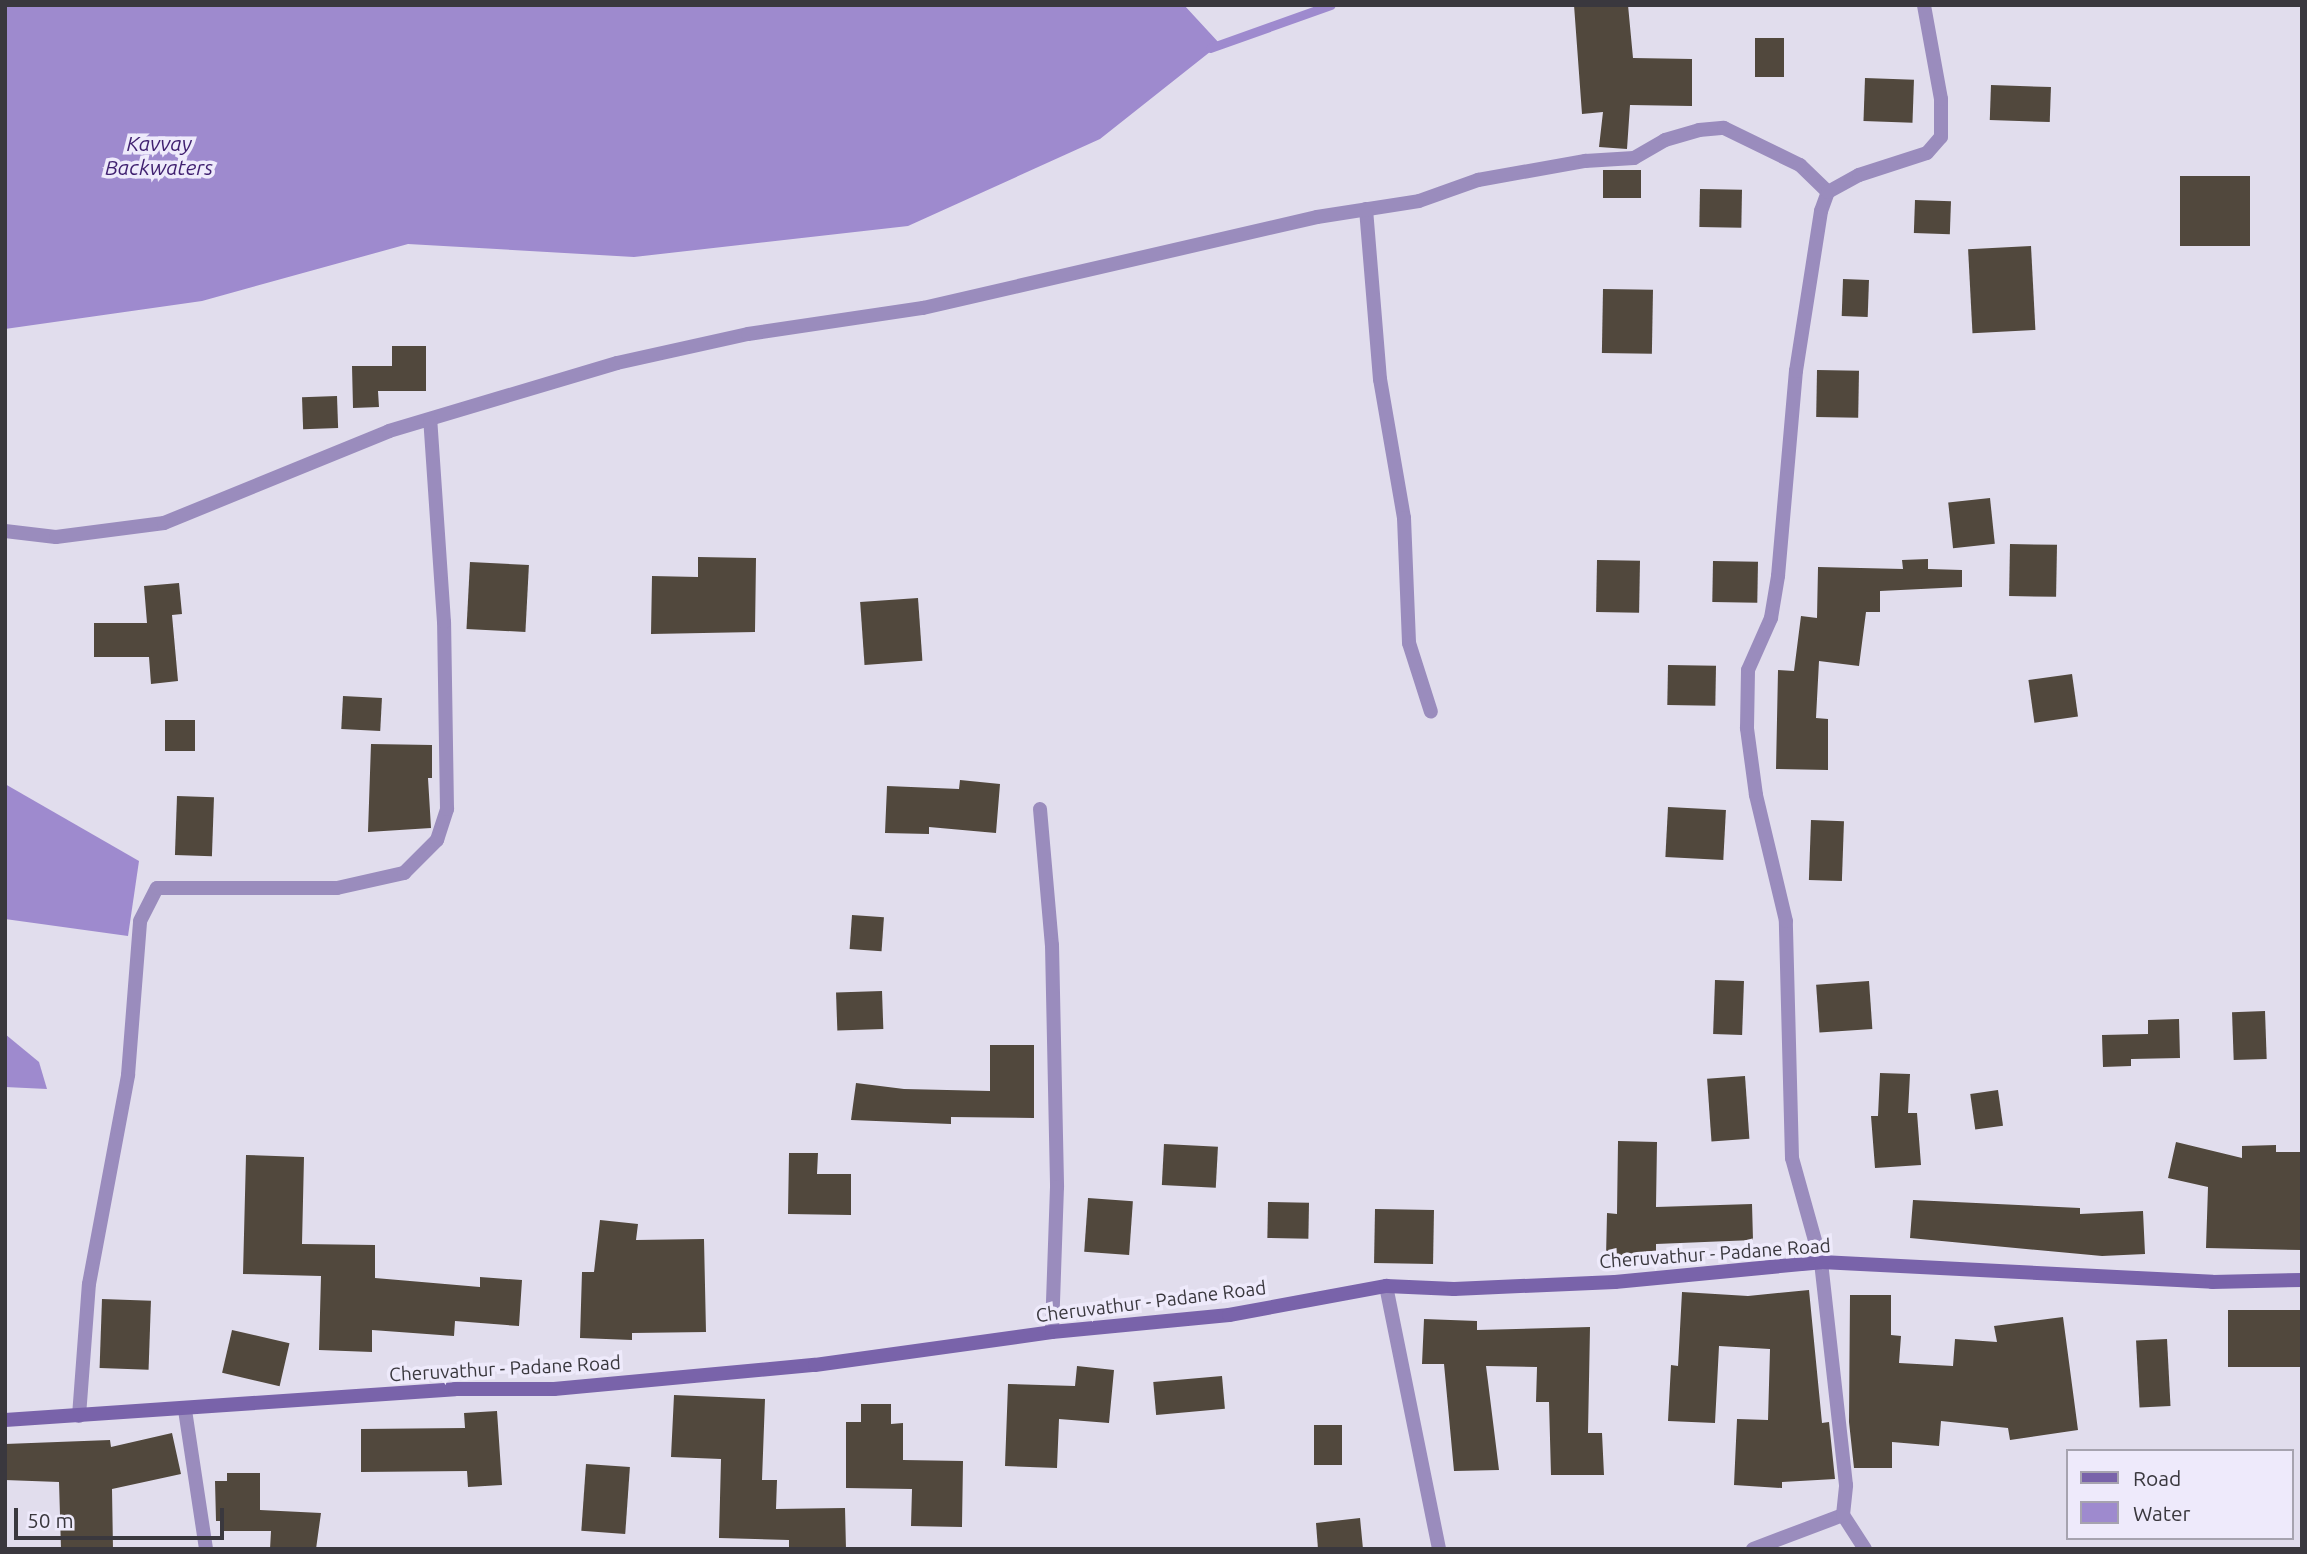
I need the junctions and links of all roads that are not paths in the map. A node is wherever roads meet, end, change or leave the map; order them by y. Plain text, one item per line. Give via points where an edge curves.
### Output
1 (1924, 5) edge
2 (1828, 192) junction
3 (1366, 209) junction
4 (430, 419) junction
5 (5, 531) edge
6 (1431, 712) dead end
7 (1040, 809) dead end
8 (1821, 1262) junction
9 (2302, 1280) edge
10 (1386, 1286) junction
11 (1052, 1332) junction
12 (185, 1410) junction
13 (79, 1416) junction
14 (5, 1420) edge
15 (1843, 1516) junction
16 (206, 1549) edge
17 (1439, 1549) edge
18 (1753, 1549) edge
19 (1865, 1549) edge

1 - 2 street via 1941,99 1941,137 1927,153 1859,175
2 - 3 street via 1800,165 1724,128 1665,139 1634,158 1585,161 1478,180 1419,201
2 - 8 street via 1821,211 1796,371 1773,607 1748,670 1747,728 1756,795 1786,920 1792,1158
3 - 4 street via 923,308 748,334 617,363
3 - 6 street via 1380,379 1404,518 1409,643
4 - 5 street via 389,431 164,523 57,537
4 - 13 street via 444,622 447,809 437,840 404,873 337,888 157,888 140,921 128,1075 89,1284
7 - 11 street via 1052,945 1057,1187
8 - 9 main road, Cheruvathur - Padane Road via 2212,1282
8 - 10 main road, Cheruvathur - Padane Road via 1615,1282 1454,1289
8 - 15 street via 1846,1478
10 - 11 main road, Cheruvathur - Padane Road via 1229,1315
10 - 17 street
11 - 12 main road, Cheruvathur - Padane Road via 815,1365 554,1389 455,1389
12 - 13 main road, Cheruvathur - Padane Road
12 - 16 street
13 - 14 main road, Cheruvathur - Padane Road
15 - 18 street
15 - 19 street

